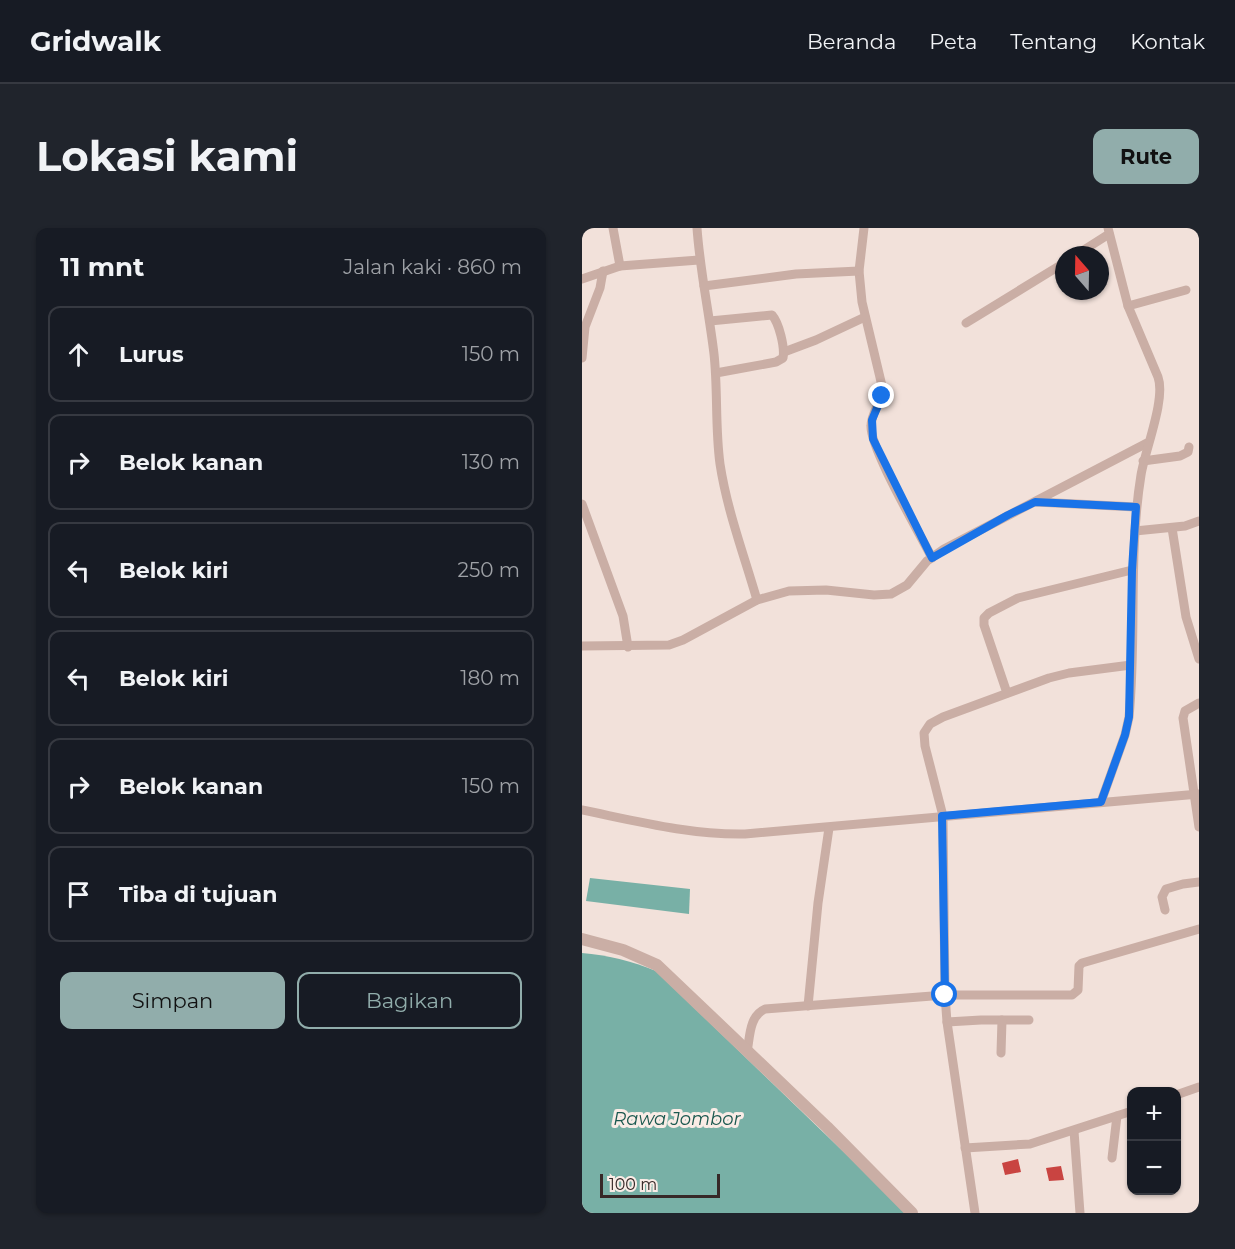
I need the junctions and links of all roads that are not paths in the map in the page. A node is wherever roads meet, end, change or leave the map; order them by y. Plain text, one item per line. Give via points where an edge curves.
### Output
1 (613, 228) edge
2 (697, 228) edge
3 (864, 228) edge
4 (1108, 231) edge
5 (1088, 246) edge
6 (699, 261) junction
7 (621, 266) junction
8 (1055, 269) edge
9 (603, 271) junction
10 (859, 271) junction
11 (582, 279) edge
12 (704, 286) junction
13 (1186, 290) dead end
14 (1128, 306) junction
15 (865, 316) junction
16 (710, 321) junction
17 (966, 323) dead end
18 (784, 352) junction
19 (582, 358) edge
20 (716, 373) junction
21 (1148, 443) junction
22 (1189, 447) dead end
23 (1143, 461) junction
24 (1035, 502) junction
25 (582, 504) edge
26 (1136, 507) junction
27 (1199, 521) edge
28 (1172, 528) junction
29 (1135, 531) junction
30 (932, 558) junction
31 (1132, 570) junction
32 (757, 600) junction
33 (582, 646) edge
34 (628, 647) junction
35 (1199, 659) edge
36 (1131, 665) junction
37 (1007, 693) junction
38 (1199, 703) edge
39 (1196, 795) edge
40 (1101, 802) junction
41 (582, 810) edge
42 (942, 816) junction
43 (1199, 827) edge
44 (829, 828) junction
45 (1199, 882) edge
46 (1165, 910) dead end
47 (1199, 929) edge
48 (582, 939) edge
49 (945, 995) junction
50 (808, 1006) junction
51 (1002, 1020) junction
52 (1029, 1020) dead end
53 (947, 1022) junction
54 (747, 1052) junction
55 (1001, 1053) dead end
56 (1199, 1087) edge
57 (1181, 1093) edge
58 (1127, 1112) edge
59 (1117, 1116) junction
60 (1074, 1131) junction
61 (965, 1148) junction
62 (1112, 1158) dead end
63 (912, 1213) edge
64 (975, 1213) edge
65 (1080, 1213) edge

1 - 7 street
2 - 6 street
3 - 10 street
4 - 5 street
4 - 14 street
6 - 7 street
6 - 12 street
7 - 9 street
8 - 17 street
9 - 11 street
9 - 19 street via 585,327
10 - 12 street via 796,273
10 - 15 street
12 - 16 street
13 - 14 street
14 - 21 street via 1161,384
15 - 18 street
15 - 30 street via 883,390 872,420 873,439
16 - 18 street via 773,315
16 - 20 street
18 - 20 street via 776,362
20 - 32 street via 720,465
21 - 23 street
21 - 24 street
22 - 23 street via 1180,456
23 - 26 street
24 - 26 street
24 - 30 street
25 - 34 street via 622,616
26 - 29 street
27 - 28 street
28 - 29 street
28 - 35 street via 1186,617
29 - 31 street
30 - 32 street via 908,585 891,594 808,590
31 - 36 street
31 - 37 street via 1018,598 988,613 984,625
32 - 34 street via 675,643
33 - 34 street
36 - 37 street via 1069,673
36 - 40 street via 1128,726
37 - 42 street via 943,717 925,730
38 - 39 street via 1185,711 1183,718
39 - 40 street
39 - 43 street
40 - 42 street
41 - 44 street via 711,835
42 - 44 street
42 - 49 street
44 - 50 street
45 - 46 street via 1166,889 1162,897
47 - 49 street via 1082,963 1078,966 1078,989 1074,994
48 - 54 street via 657,965
49 - 50 street
49 - 53 street
50 - 54 street via 759,1012 753,1020
51 - 52 street
51 - 53 street
51 - 55 street
53 - 61 street
54 - 63 street
56 - 57 street
58 - 59 street
59 - 60 street
59 - 62 street
60 - 61 street via 1030,1144
60 - 65 street
61 - 64 street

